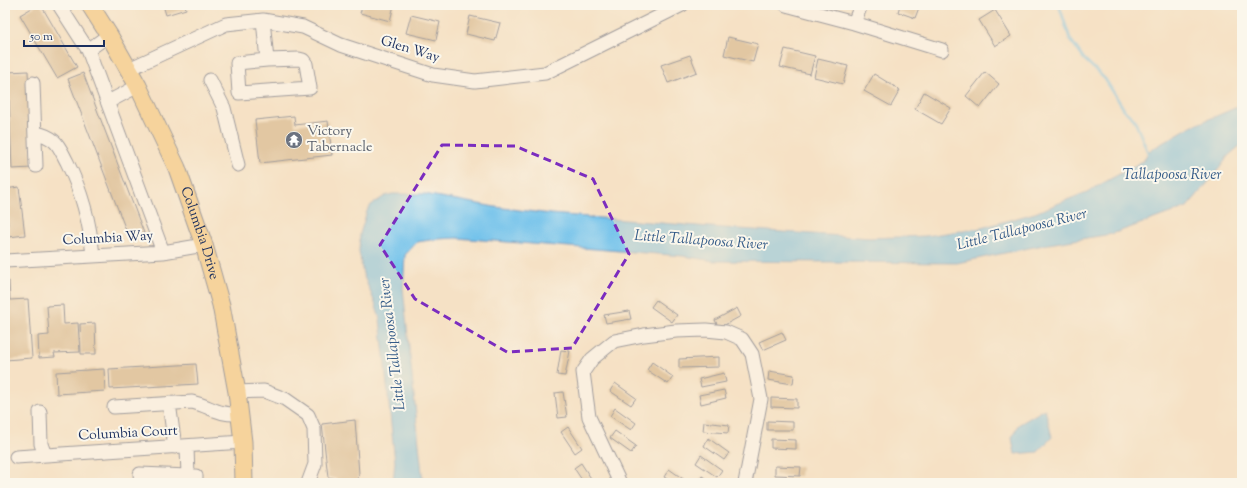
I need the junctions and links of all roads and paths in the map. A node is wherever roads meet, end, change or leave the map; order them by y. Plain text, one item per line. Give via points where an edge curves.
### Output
1 (59, 5) edge
2 (90, 5) edge
3 (682, 5) edge
4 (786, 5) edge
5 (861, 5) edge
6 (263, 20) junction
7 (854, 23) junction
8 (109, 35) junction
9 (88, 50) junction
10 (942, 50) dead end
11 (267, 60) junction
12 (129, 69) junction
13 (210, 80) dead end
14 (33, 83) dead end
15 (138, 86) junction
16 (239, 93) junction
17 (108, 102) junction
18 (224, 108) junction
19 (35, 133) junction
20 (238, 165) dead end
21 (36, 166) dead end
22 (204, 245) junction
23 (163, 252) junction
24 (92, 256) junction
25 (9, 261) edge
26 (237, 392) junction
27 (169, 404) junction
28 (114, 407) dead end
29 (40, 412) dead end
30 (239, 414) junction
31 (243, 442) junction
32 (181, 447) junction
33 (44, 455) junction
34 (16, 457) dead end
35 (192, 479) edge
36 (141, 483) edge
37 (244, 483) edge
38 (308, 483) edge
39 (620, 483) edge
40 (745, 483) edge

1 - 9 street
2 - 8 main road, Columbia Drive
3 - 6 street, Glen Way via 545,73 475,81 432,75 342,45 303,27
4 - 7 street
5 - 7 street
6 - 11 street
6 - 12 street, Glen Way via 226,24
7 - 10 street
8 - 9 street
8 - 12 main road, Columbia Drive
9 - 17 street
11 - 16 street via 237,64
11 - 16 street via 303,60 310,88
12 - 15 main road, Columbia Drive
13 - 18 street
14 - 19 street
15 - 17 street
15 - 22 main road, Columbia Drive via 177,168
16 - 18 street
17 - 23 street
18 - 20 street
19 - 21 street
19 - 24 street via 45,135 54,141 74,176 84,203
22 - 23 street, Columbia Way
22 - 26 main road, Columbia Drive via 221,305
23 - 24 street, Columbia Way
24 - 25 street, Columbia Way
26 - 30 main road, Columbia Drive
26 - 38 street via 264,391 285,399 308,415 314,429 315,464
27 - 28 street
27 - 30 street via 192,402 221,413
27 - 32 street
29 - 33 street
30 - 31 main road, Columbia Drive
31 - 32 street, Columbia Court
31 - 37 main road, Columbia Drive
32 - 33 street, Columbia Court
32 - 35 street
33 - 34 street, Columbia Court
35 - 36 street via 140,474
39 - 40 street via 589,417 583,372 592,359 614,341 676,331 706,330 726,332 742,339 752,354 761,399

